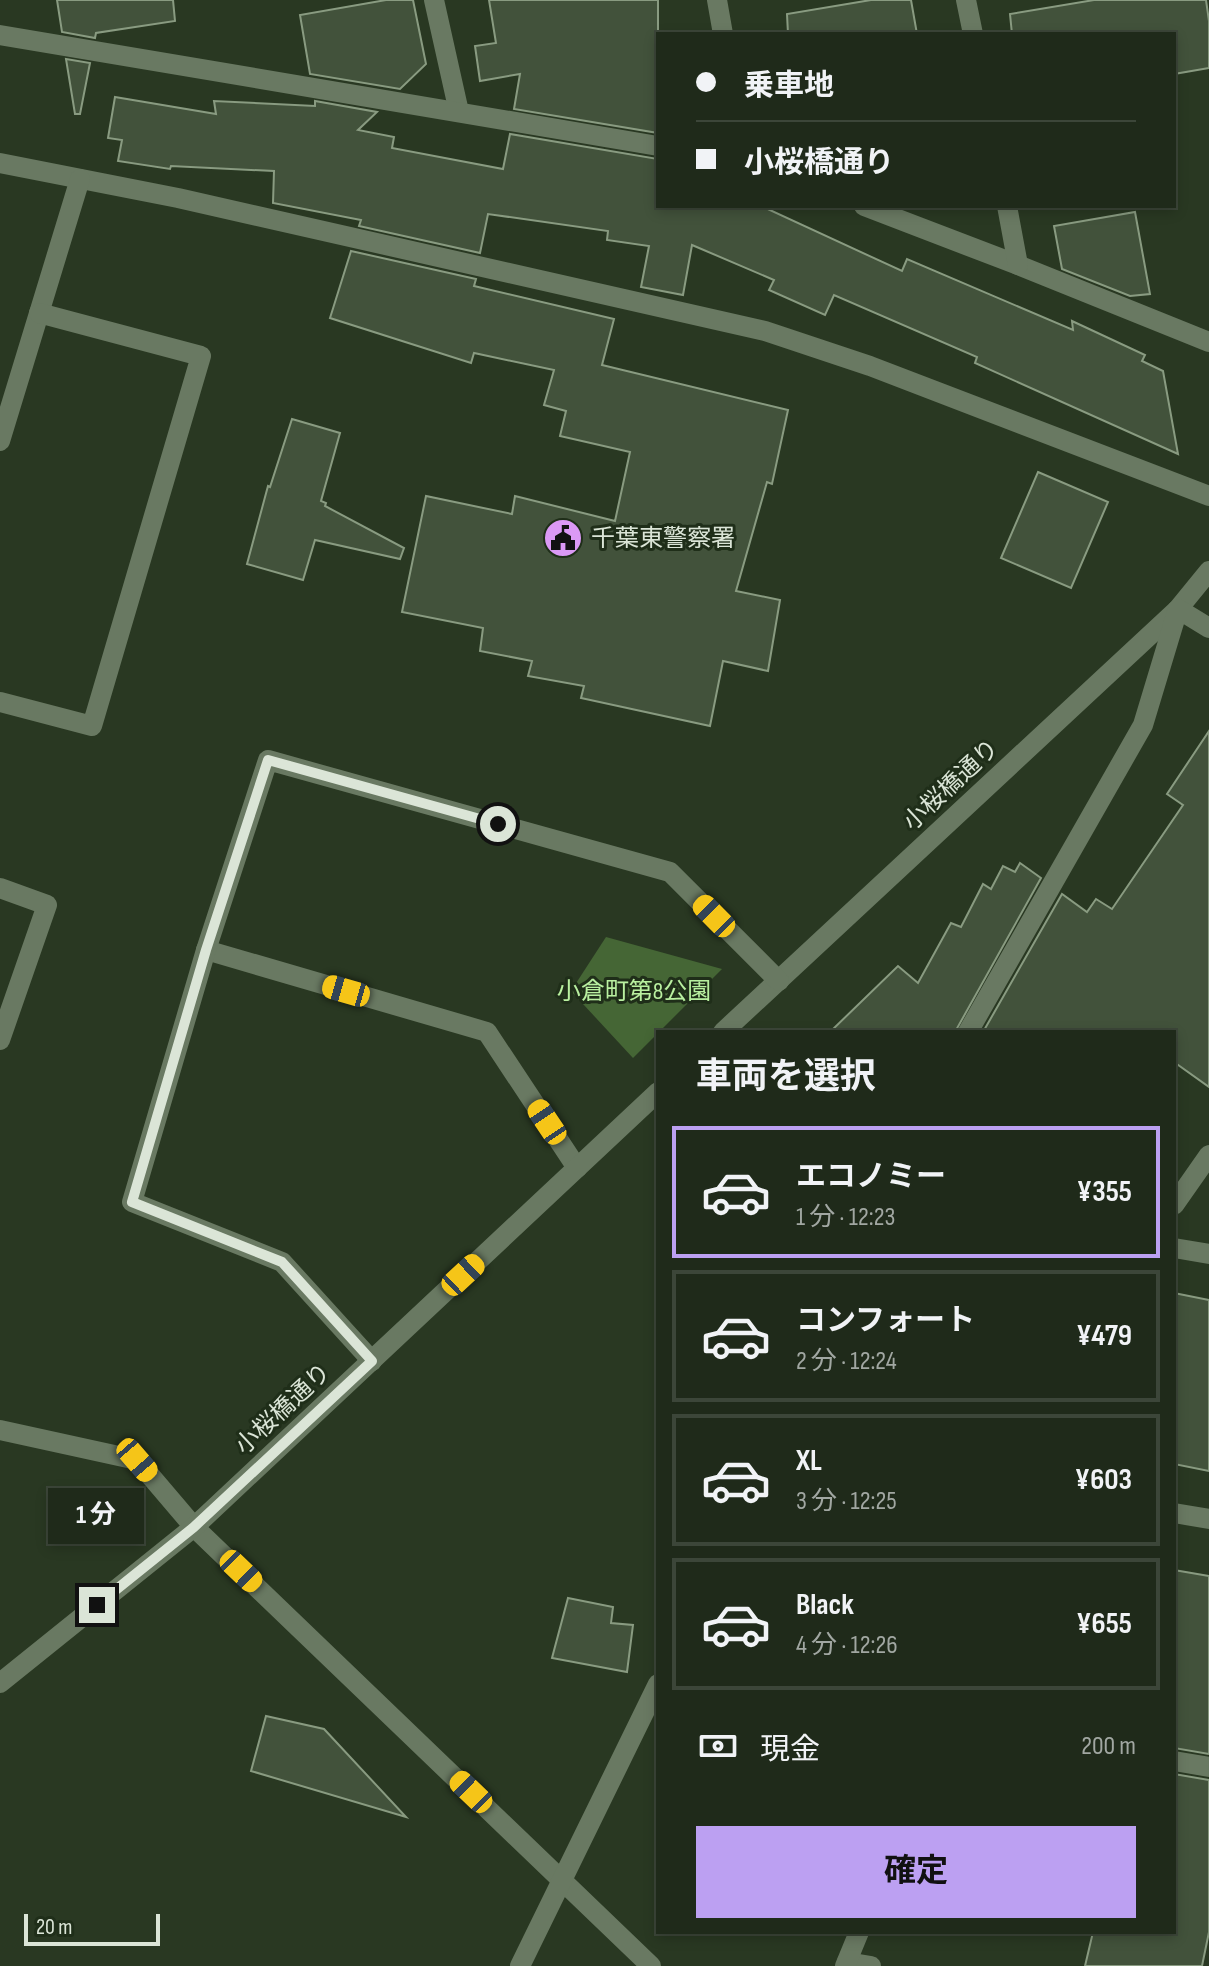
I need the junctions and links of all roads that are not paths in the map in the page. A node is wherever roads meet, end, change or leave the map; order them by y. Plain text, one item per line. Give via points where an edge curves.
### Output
1 (434, 0) edge
2 (717, 0) edge
3 (966, 0) edge
4 (723, 32) edge
5 (973, 32) edge
6 (0, 35) edge
7 (459, 112) junction
8 (656, 146) edge
9 (0, 163) edge
10 (80, 179) junction
11 (869, 208) edge
12 (1007, 208) edge
13 (1018, 265) junction
14 (39, 313) junction
15 (1209, 342) edge
16 (0, 441) edge
17 (1209, 496) edge
18 (1209, 571) edge
19 (1178, 609) junction
20 (1209, 628) edge
21 (0, 702) edge
22 (0, 888) edge
23 (206, 950) junction
24 (779, 981) junction
25 (725, 1030) edge
26 (969, 1030) edge
27 (0, 1040) edge
28 (656, 1094) edge
29 (1209, 1155) edge
30 (577, 1168) junction
31 (1176, 1202) edge
32 (1176, 1248) edge
33 (1209, 1254) edge
34 (372, 1361) junction
35 (0, 1430) edge
36 (1176, 1513) edge
37 (1209, 1519) edge
38 (194, 1527) junction
39 (0, 1683) edge
40 (656, 1688) edge
41 (1176, 1761) edge
42 (1209, 1767) edge
43 (563, 1881) junction
44 (858, 1934) edge
45 (846, 1964) edge
46 (520, 1966) edge
47 (651, 1966) edge
48 (871, 1966) edge

1 - 7 street
2 - 4 street
3 - 5 street
6 - 7 street
7 - 8 street
9 - 10 street
10 - 14 street
10 - 17 street via 765,331
11 - 13 street
12 - 13 street
13 - 15 street
14 - 16 street
14 - 21 street via 201,356 92,726
18 - 19 street, 小桜橋通り
19 - 20 street
19 - 24 street, 小桜橋通り
19 - 26 street via 1143,725
22 - 27 street via 47,905
23 - 24 street via 268,760 670,872
23 - 30 street via 487,1032
23 - 34 street via 132,1202 282,1262
24 - 25 street, 小桜橋通り
28 - 30 street, 小桜橋通り
29 - 31 street
30 - 34 street, 小桜橋通り
32 - 33 street
34 - 38 street, 小桜橋通り
35 - 38 street via 137,1460
36 - 37 street
38 - 39 street, 小桜橋通り
38 - 43 street
40 - 43 street
41 - 42 street
43 - 46 street
43 - 47 street
44 - 45 street
45 - 48 street

